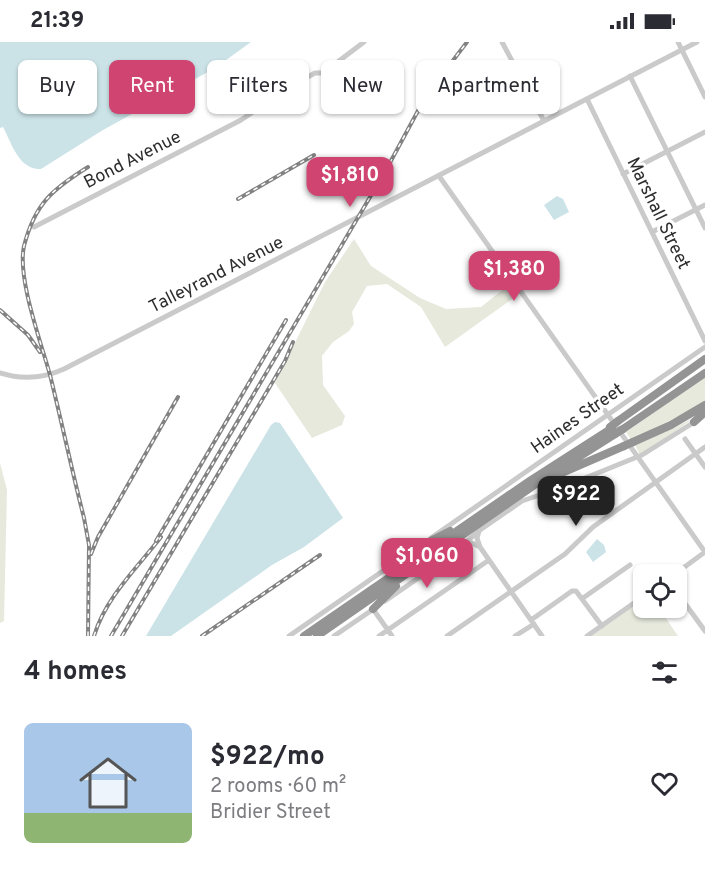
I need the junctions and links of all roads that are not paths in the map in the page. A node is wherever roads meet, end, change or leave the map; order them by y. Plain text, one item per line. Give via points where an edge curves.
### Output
1 (364, 42) edge
2 (502, 42) edge
3 (678, 42) edge
4 (697, 42) edge
5 (682, 49) junction
6 (630, 76) junction
7 (705, 97) edge
8 (586, 99) junction
9 (544, 121) junction
10 (705, 132) edge
11 (668, 151) junction
12 (624, 174) junction
13 (439, 176) junction
14 (705, 205) edge
15 (696, 210) junction
16 (34, 227) dead end
17 (705, 228) edge
18 (652, 232) junction
19 (705, 340) edge
20 (705, 347) edge
21 (705, 358) edge
22 (705, 365) edge
23 (0, 373) edge
24 (705, 373) edge
25 (705, 405) edge
26 (705, 414) edge
27 (608, 415) junction
28 (694, 422) joint
29 (620, 425) junction
30 (612, 430) junction
31 (685, 439) dead end
32 (705, 447) edge
33 (695, 454) junction
34 (638, 457) junction
35 (705, 467) edge
36 (655, 482) junction
37 (537, 484) junction
38 (476, 518) junction
39 (480, 530) junction
40 (480, 547) junction
41 (415, 549) junction
42 (705, 552) edge
43 (489, 560) junction
44 (443, 561) junction
45 (423, 563) junction
46 (630, 565) dead end
47 (687, 565) edge
48 (511, 592) junction
49 (583, 598) junction
50 (633, 605) edge
51 (687, 606) edge
52 (374, 609) junction
53 (532, 622) junction
54 (602, 626) junction
55 (388, 630) junction
56 (705, 631) edge
57 (289, 636) edge
58 (304, 636) edge
59 (317, 636) edge
60 (334, 636) edge
61 (379, 636) edge
62 (392, 636) edge
63 (447, 636) edge
64 (515, 636) edge
65 (542, 636) edge
66 (587, 636) edge

1 - 16 street, Bond Avenue via 323,73 315,73 291,86 241,120
2 - 9 street
3 - 5 street
4 - 5 street, Talleyrand Avenue
5 - 6 street, Talleyrand Avenue
5 - 7 street
6 - 8 street, Talleyrand Avenue
6 - 11 street
8 - 9 street, Talleyrand Avenue
8 - 12 street, Marshall Street
9 - 13 street, Talleyrand Avenue
10 - 11 street
11 - 12 street
11 - 15 street
12 - 18 street, Marshall Street
13 - 23 street, Talleyrand Avenue via 64,369 32,378
13 - 27 street
14 - 15 street
15 - 17 street
15 - 18 street
18 - 19 street, Marshall Street
20 - 27 street, Haines Street
21 - 29 highway
22 - 29 highway
24 - 29 highway
25 - 37 highway, bridge via 671,425
26 - 28 highway
27 - 34 street
27 - 41 street, Haines Street
28 - 34 street
29 - 30 highway, bridge
30 - 37 highway
30 - 38 highway
31 - 33 street
32 - 33 street
33 - 35 street
33 - 36 street
34 - 36 street
34 - 39 street via 526,498
36 - 42 street
36 - 48 street
37 - 45 highway
38 - 41 highway
38 - 58 highway
39 - 40 street
39 - 44 street
40 - 43 street
40 - 44 street via 469,544
41 - 57 street, Haines Street
42 - 47 street
43 - 48 street
43 - 55 street
44 - 52 street
45 - 52 highway
45 - 59 highway
46 - 49 street
48 - 53 street
48 - 63 street
49 - 53 street via 572,591
49 - 54 street
50 - 54 street
51 - 56 street
52 - 55 street
52 - 60 street
53 - 64 street
53 - 65 street
54 - 66 street
55 - 61 street
55 - 62 street

